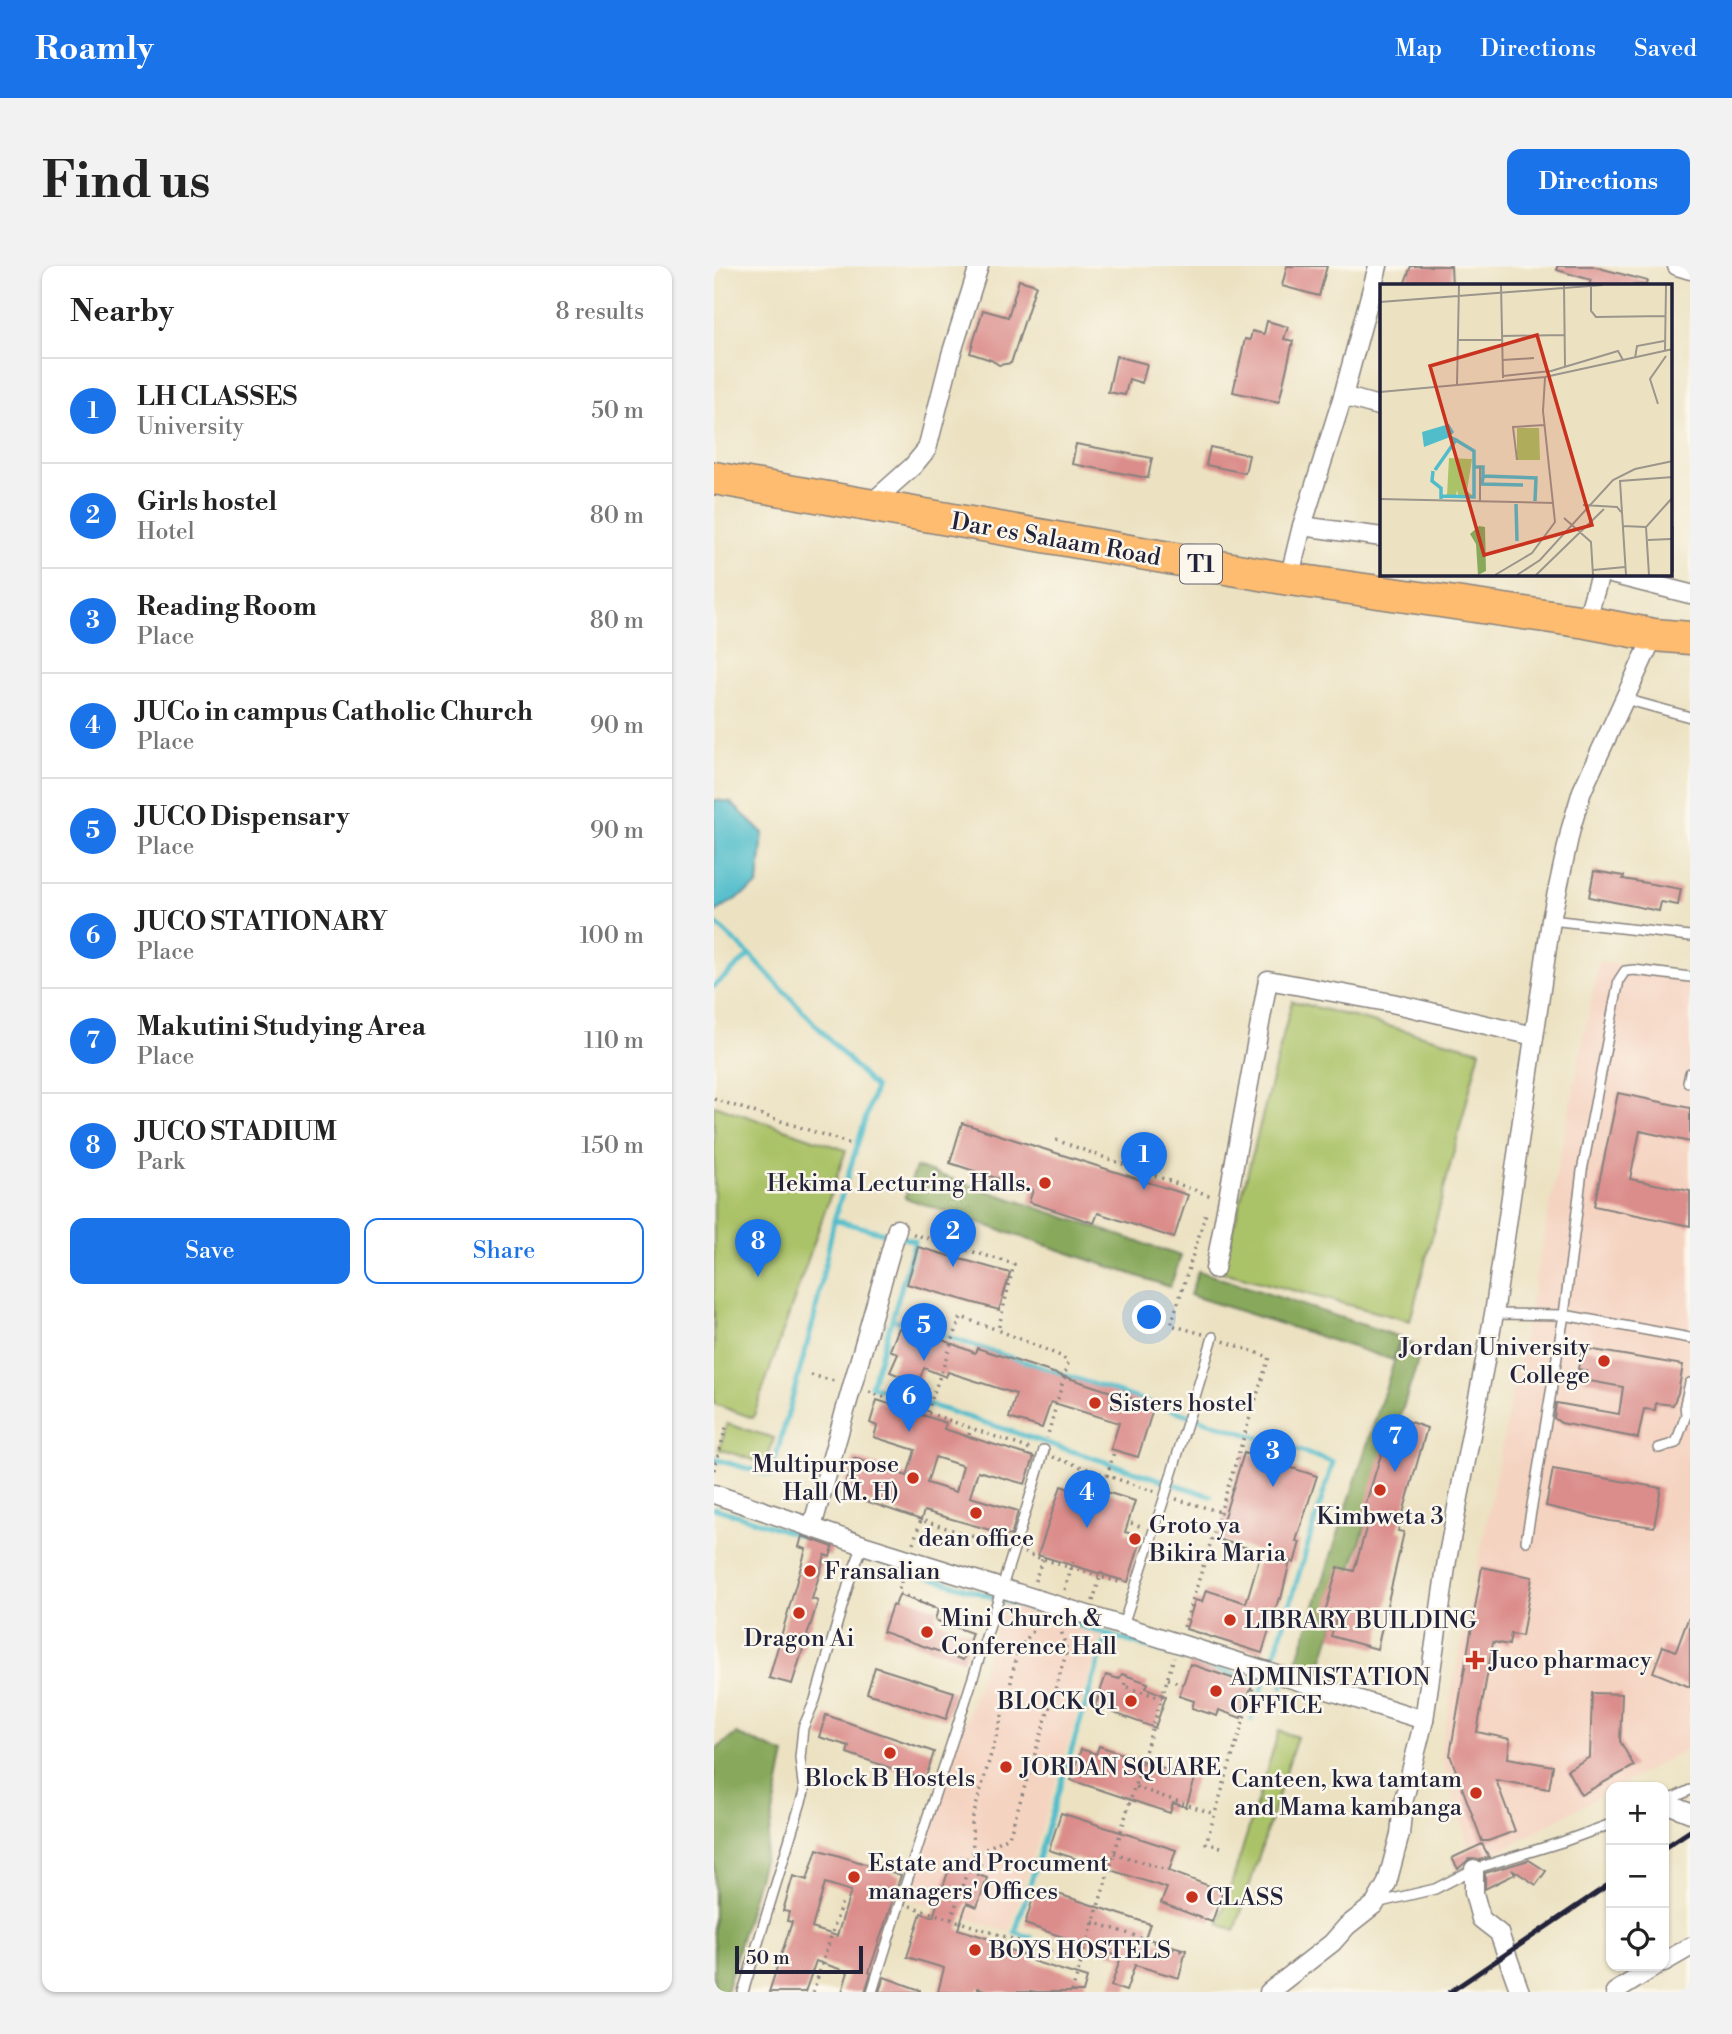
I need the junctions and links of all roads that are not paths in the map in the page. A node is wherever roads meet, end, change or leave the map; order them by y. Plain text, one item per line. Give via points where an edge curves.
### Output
1 (979, 266) edge
2 (1378, 266) edge
3 (1677, 266) edge
4 (1690, 270) edge
5 (1343, 396) junction
6 (1380, 406) edge
7 (714, 478) edge
8 (867, 507) junction
9 (1302, 526) junction
10 (1380, 537) edge
11 (1599, 576) edge
12 (1619, 576) edge
13 (1289, 579) junction
14 (1690, 594) edge
15 (1586, 622) junction
16 (1654, 635) junction
17 (1690, 638) edge
18 (1625, 699) junction
19 (1690, 717) edge
20 (1552, 920) junction
21 (1690, 936) edge
22 (1690, 977) edge
23 (1534, 1037) junction
24 (897, 1229) road end
25 (1215, 1269) dead end
26 (1494, 1314) junction
27 (1564, 1315) junction
28 (1213, 1337) dead end
29 (1690, 1338) edge
30 (1690, 1383) edge
31 (1659, 1448) dead end
32 (1043, 1452) road end
33 (714, 1494) edge
34 (812, 1527) junction
35 (1526, 1541) dead end
36 (863, 1545) junction
37 (1003, 1588) junction
38 (1123, 1625) junction
39 (1424, 1720) junction
40 (1690, 1790) edge
41 (1669, 1800) edge
42 (1669, 1805) edge
43 (1690, 1813) edge
44 (1606, 1826) edge
45 (1474, 1869) junction
46 (1375, 1904) junction
47 (1690, 1947) edge
48 (1669, 1959) edge
49 (1648, 1971) edge
50 (743, 1992) edge
51 (872, 1992) edge
52 (1269, 1992) edge
53 (1520, 1992) edge
54 (1615, 1992) edge

1 - 8 street via 927,449
2 - 5 street
3 - 4 street
5 - 6 street
5 - 9 street
7 - 8 highway, Dar es Salaam Road / T1
8 - 13 highway, Dar es Salaam Road / T1
9 - 10 street
9 - 13 street
11 - 15 street
12 - 14 street
13 - 15 highway, Dar es Salaam Road / T1
15 - 16 highway, Dar es Salaam Road / T1
16 - 17 highway, Dar es Salaam Road / T1
16 - 18 street
18 - 19 lane
18 - 20 street via 1581,791
20 - 21 lane
20 - 23 street
22 - 27 lane via 1634,970 1625,971 1619,980 1582,1171
23 - 25 street via 1269,980
23 - 26 street
24 - 34 street
26 - 27 lane
26 - 39 street via 1447,1560
27 - 29 lane
27 - 35 lane
28 - 38 lane
30 - 31 lane via 1681,1433 1676,1443
32 - 37 lane
33 - 34 street
34 - 36 street
36 - 37 street
36 - 50 lane via 803,1728 804,1792
37 - 38 street
37 - 51 lane
38 - 39 street
39 - 46 street via 1387,1883
40 - 41 lane
42 - 43 street
44 - 45 lane
45 - 46 lane via 1435,1889
45 - 53 street via 1481,1919 1499,1933
46 - 52 street
47 - 48 street
49 - 54 street

